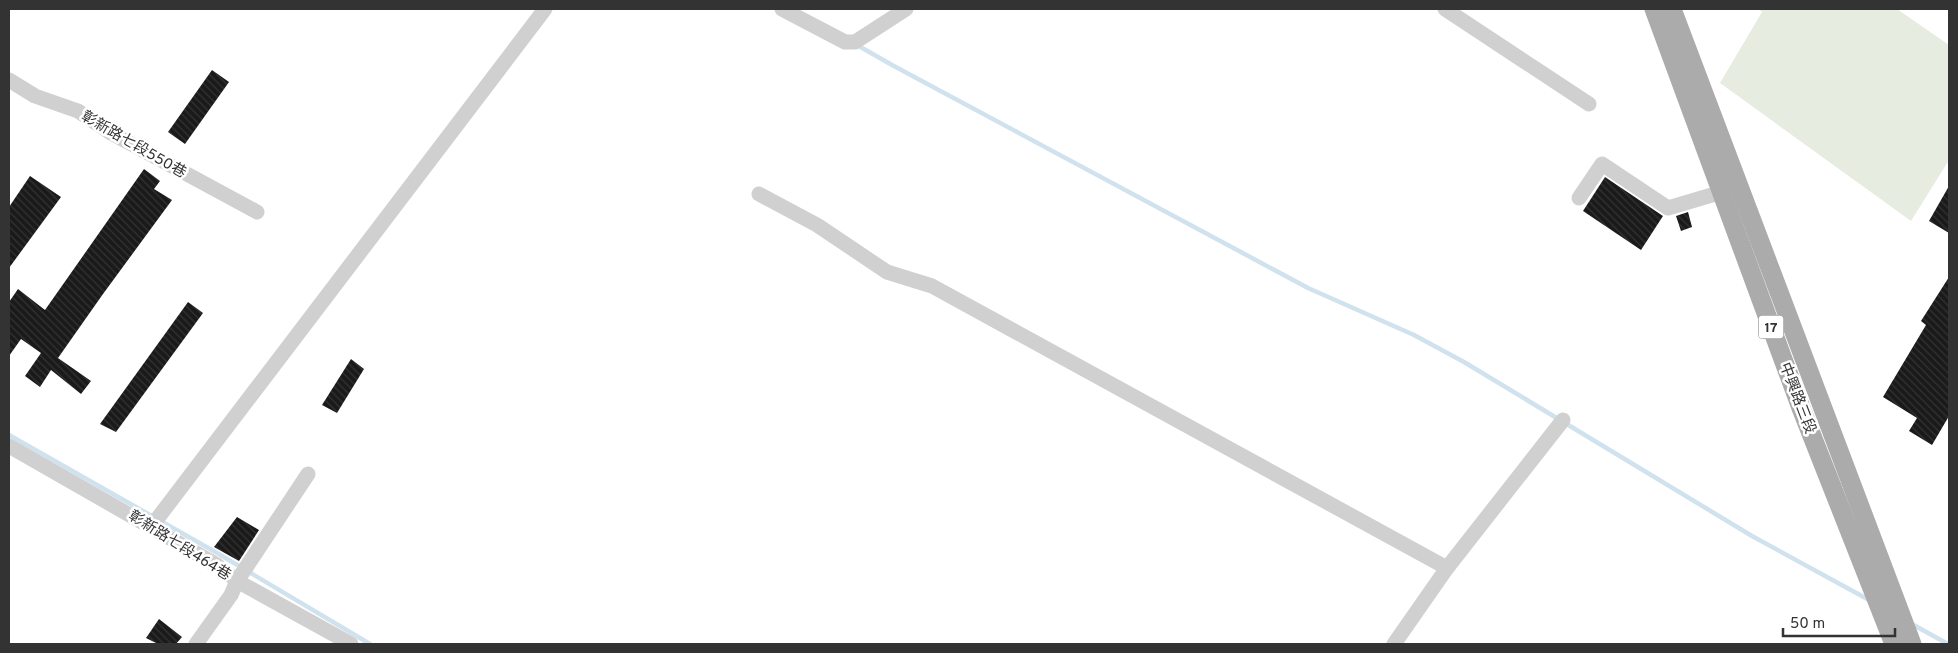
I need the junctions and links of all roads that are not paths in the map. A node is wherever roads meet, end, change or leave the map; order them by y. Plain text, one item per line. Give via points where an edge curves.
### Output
1 (546, 9) edge
2 (782, 9) edge
3 (906, 9) edge
4 (1445, 9) edge
5 (1654, 9) edge
6 (1672, 9) edge
7 (9, 80) edge
8 (1589, 104) dead end
9 (1722, 192) junction
10 (759, 194) dead end
11 (1578, 198) dead end
12 (256, 212) dead end
13 (1563, 420) dead end
14 (9, 446) edge
15 (308, 474) dead end
16 (151, 527) junction
17 (1447, 568) junction
18 (237, 581) junction
19 (196, 644) edge
20 (351, 644) edge
21 (1394, 644) edge
22 (1894, 644) edge
23 (1912, 644) edge

1 - 16 street
2 - 3 street via 846,42 855,42
4 - 8 street
5 - 9 main road, 中興路三段 / 17
6 - 23 main road, 中興路三段 / 17
7 - 12 street, 彰新路七段550巷 via 36,96 78,111 111,133
9 - 11 street via 1668,208 1602,164
9 - 22 main road, 中興路三段 / 17 via 1801,408
10 - 17 street via 817,225 887,272 932,286
13 - 17 street
14 - 16 street, 彰新路七段464巷
15 - 18 street
16 - 18 street, 彰新路七段464巷 via 217,565
17 - 21 street
18 - 19 street via 231,595
18 - 20 street, 彰新路七段464巷

